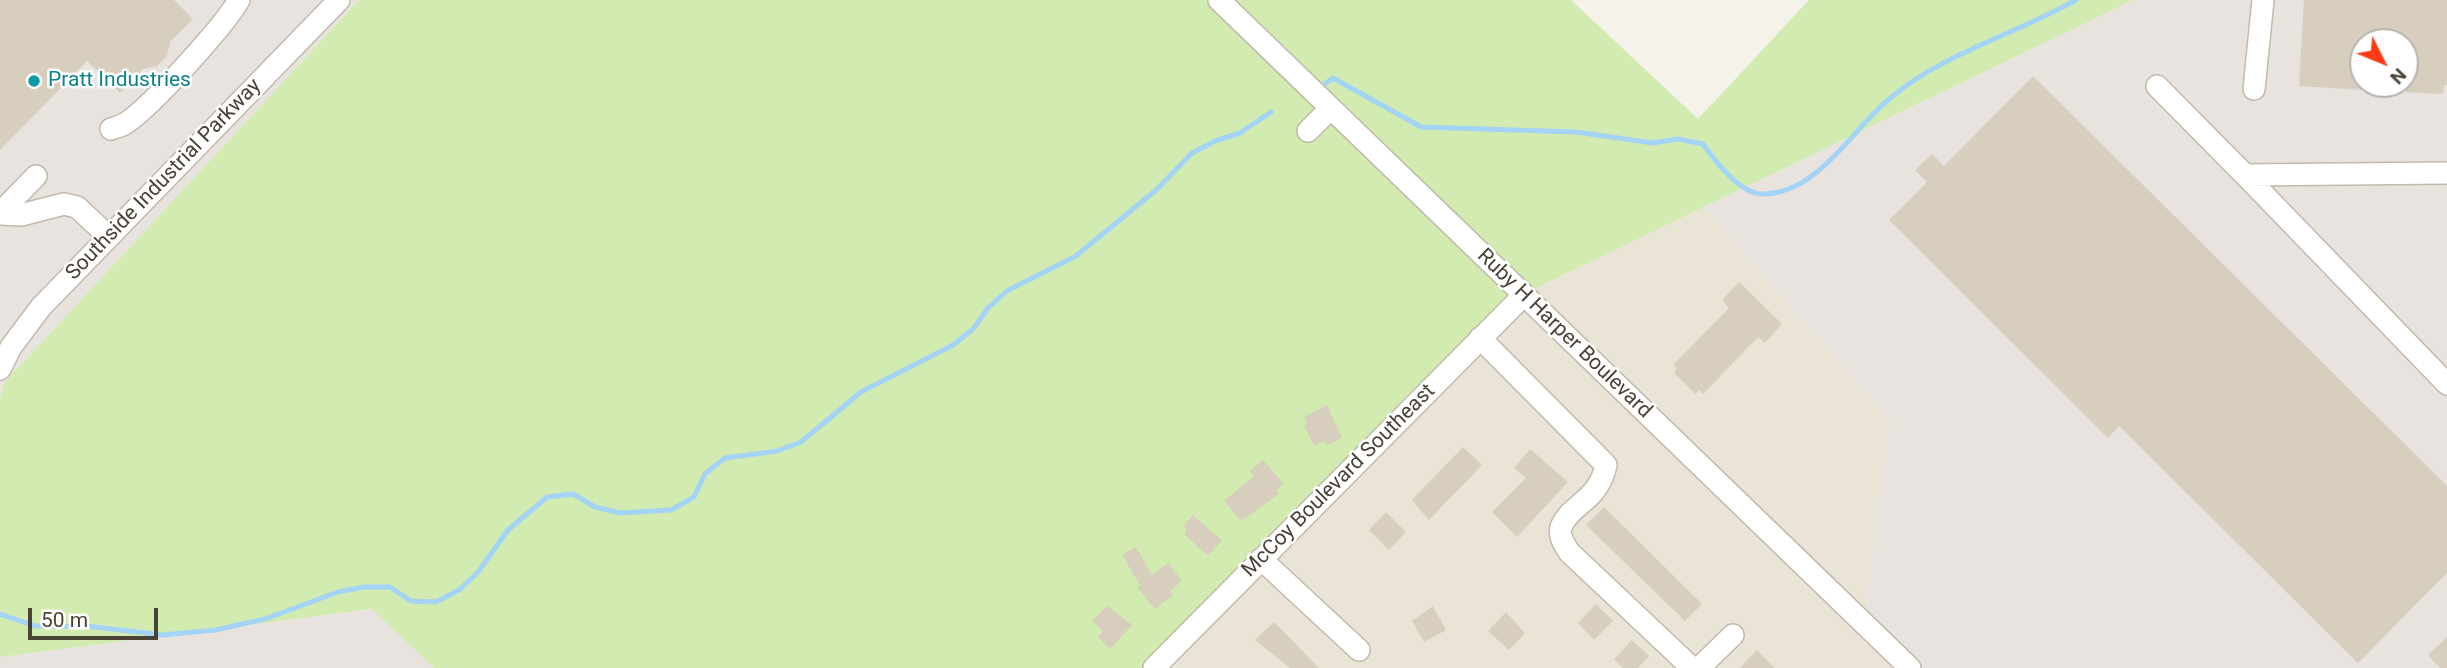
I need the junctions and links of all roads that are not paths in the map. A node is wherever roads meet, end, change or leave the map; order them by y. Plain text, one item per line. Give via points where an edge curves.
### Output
1 (239, 0) edge
2 (339, 0) edge
3 (1219, 0) edge
4 (2263, 0) edge
5 (2157, 86) dead end
6 (2254, 89) dead end
7 (1330, 108) junction
8 (111, 129) dead end
9 (1308, 131) dead end
10 (2447, 173) edge
11 (2245, 175) junction
12 (36, 176) dead end
13 (0, 214) edge
14 (108, 236) junction
15 (1524, 295) junction
16 (1480, 338) junction
17 (6, 344) edge
18 (0, 369) edge
19 (2447, 384) edge
20 (1261, 559) junction
21 (1733, 635) dead end
22 (1359, 650) dead end
23 (1154, 668) edge
24 (1692, 668) edge
25 (1699, 668) edge
26 (1910, 668) edge

1 - 8 street via 137,113
2 - 14 street, Southside Industrial Parkway
3 - 7 street, Ruby H Harper Boulevard
4 - 6 street
5 - 11 street
7 - 9 street
7 - 15 street, Ruby H Harper Boulevard
10 - 11 street
11 - 19 street
12 - 13 street
13 - 14 street via 21,215 64,204 77,207
14 - 17 street, Southside Industrial Parkway
15 - 16 street, McCoy Boulevard Southeast
15 - 26 street, Ruby H Harper Boulevard
16 - 20 street, McCoy Boulevard Southeast
16 - 24 street via 1606,465 1603,481 1562,526 1560,536 1569,552
17 - 18 street, Southside Industrial Parkway
20 - 22 street
20 - 23 street, McCoy Boulevard Southeast
21 - 25 street

